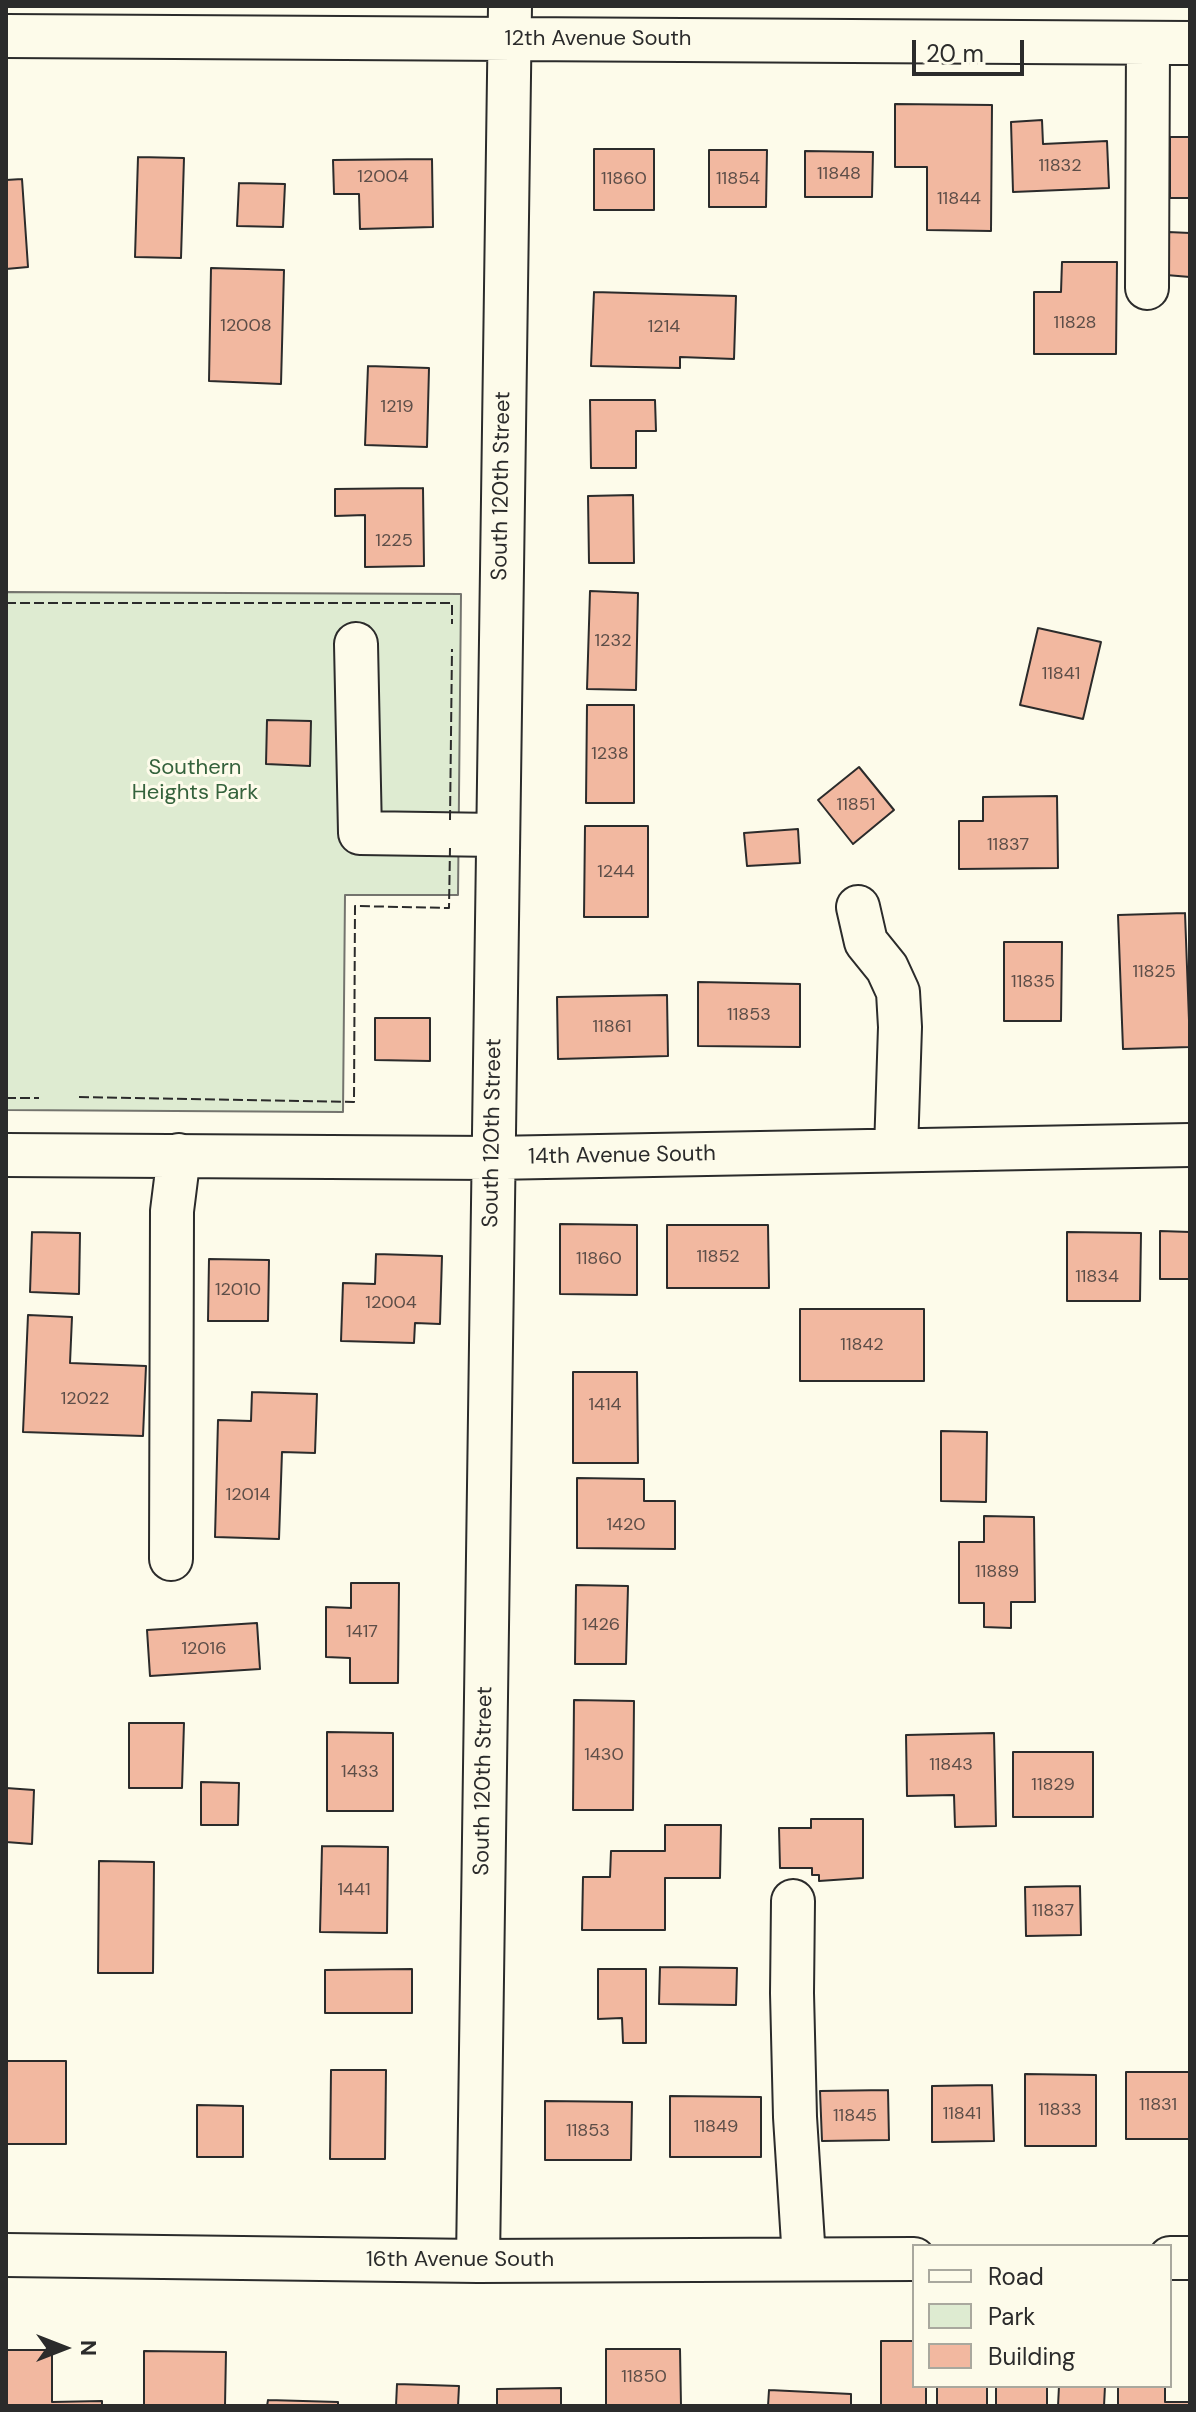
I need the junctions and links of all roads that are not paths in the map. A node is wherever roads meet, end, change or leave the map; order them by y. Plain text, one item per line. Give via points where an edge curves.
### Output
1 (509, 22) edge
2 (6, 36) edge
3 (1148, 43) junction
4 (1190, 43) edge
5 (1147, 288) dead end
6 (356, 644) dead end
7 (497, 835) junction
8 (858, 907) dead end
9 (1190, 1145) edge
10 (896, 1150) junction
11 (6, 1155) edge
12 (179, 1155) junction
13 (492, 1158) junction
14 (171, 1559) dead end
15 (793, 1901) dead end
16 (6, 2255) edge
17 (804, 2259) junction
18 (912, 2259) edge
19 (478, 2261) junction

1 - 2 street, 12th Avenue South
1 - 3 street, 12th Avenue South
1 - 7 street, South 120th Street
3 - 4 street, 12th Avenue South
3 - 5 street
6 - 7 street via 360,833
7 - 13 street, South 120th Street
8 - 10 street via 866,942 898,992
9 - 10 street, 14th Avenue South
10 - 13 street, 14th Avenue South
11 - 12 street, 14th Avenue South
12 - 13 street, 14th Avenue South
12 - 14 street via 172,1211
13 - 19 street, South 120th Street
15 - 17 street via 794,2086
16 - 19 street, 16th Avenue South
17 - 18 street, 16th Avenue South
17 - 19 street, 16th Avenue South

